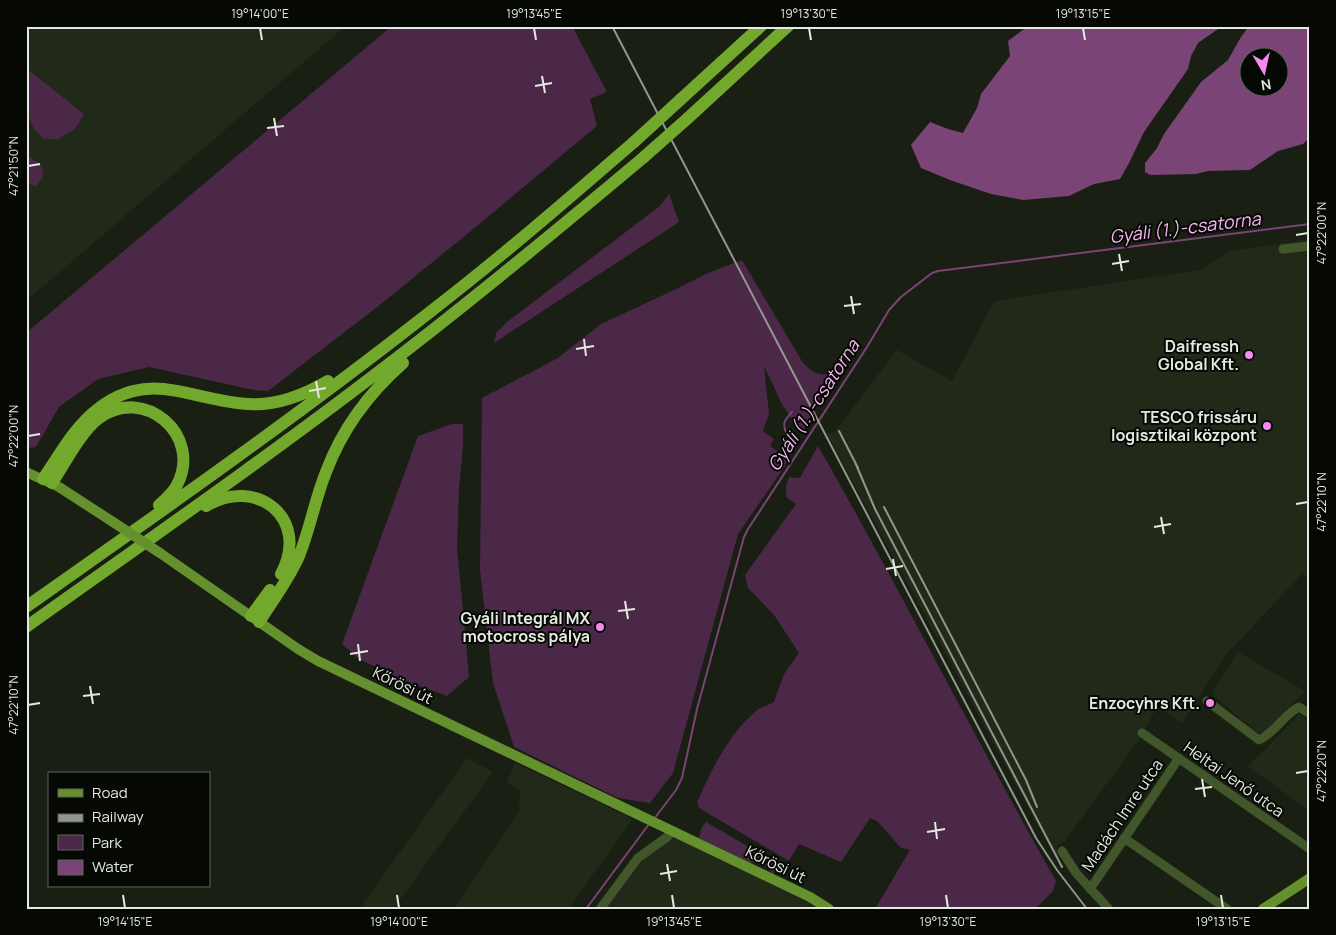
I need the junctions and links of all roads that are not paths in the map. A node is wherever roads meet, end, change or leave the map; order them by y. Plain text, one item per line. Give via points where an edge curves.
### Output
1 (761, 26) edge
2 (788, 26) edge
3 (1310, 246) edge
4 (1283, 249) dead end
5 (440, 325) junction
6 (394, 340) junction
7 (26, 472) edge
8 (48, 481) junction
9 (175, 521) junction
10 (104, 552) junction
11 (26, 607) edge
12 (255, 619) junction
13 (26, 627) edge
14 (1207, 701) dead end
15 (1310, 714) edge
16 (1142, 733) dead end
17 (1178, 758) junction
18 (673, 831) junction
19 (1124, 838) junction
20 (1310, 849) edge
21 (1062, 851) dead end
22 (1310, 878) edge
23 (1090, 889) junction
24 (600, 909) edge
25 (829, 909) edge
26 (1109, 909) edge
27 (1227, 909) edge
28 (1263, 909) edge

1 - 6 highway, bridge via 634,142
2 - 5 highway, bridge via 644,157
3 - 4 street
5 - 9 highway
5 - 12 highway via 381,384 348,427 326,473 290,574
6 - 8 highway via 313,390 280,402 242,404 151,388 120,394 99,408 75,432
6 - 10 highway
7 - 8 main road
8 - 10 highway via 87,429 110,412 124,408 146,409 164,419 174,430 183,458 177,485 159,506 115,539
8 - 12 main road, Kőrösi út, bridge
9 - 12 highway via 212,502 232,497 258,499 278,512 290,536 289,558
9 - 13 highway
10 - 11 highway
12 - 18 main road, Kőrösi út via 327,665
14 - 15 street via 1259,740 1293,710 1299,707
16 - 17 street, Heltai Jenő utca
17 - 19 street, Madách Imre utca
17 - 20 street, Heltai Jenő utca
18 - 24 street via 638,858
18 - 25 main road, Kőrösi út
19 - 23 street, Madách Imre utca
19 - 27 street
21 - 23 street
22 - 28 main road
23 - 26 street

